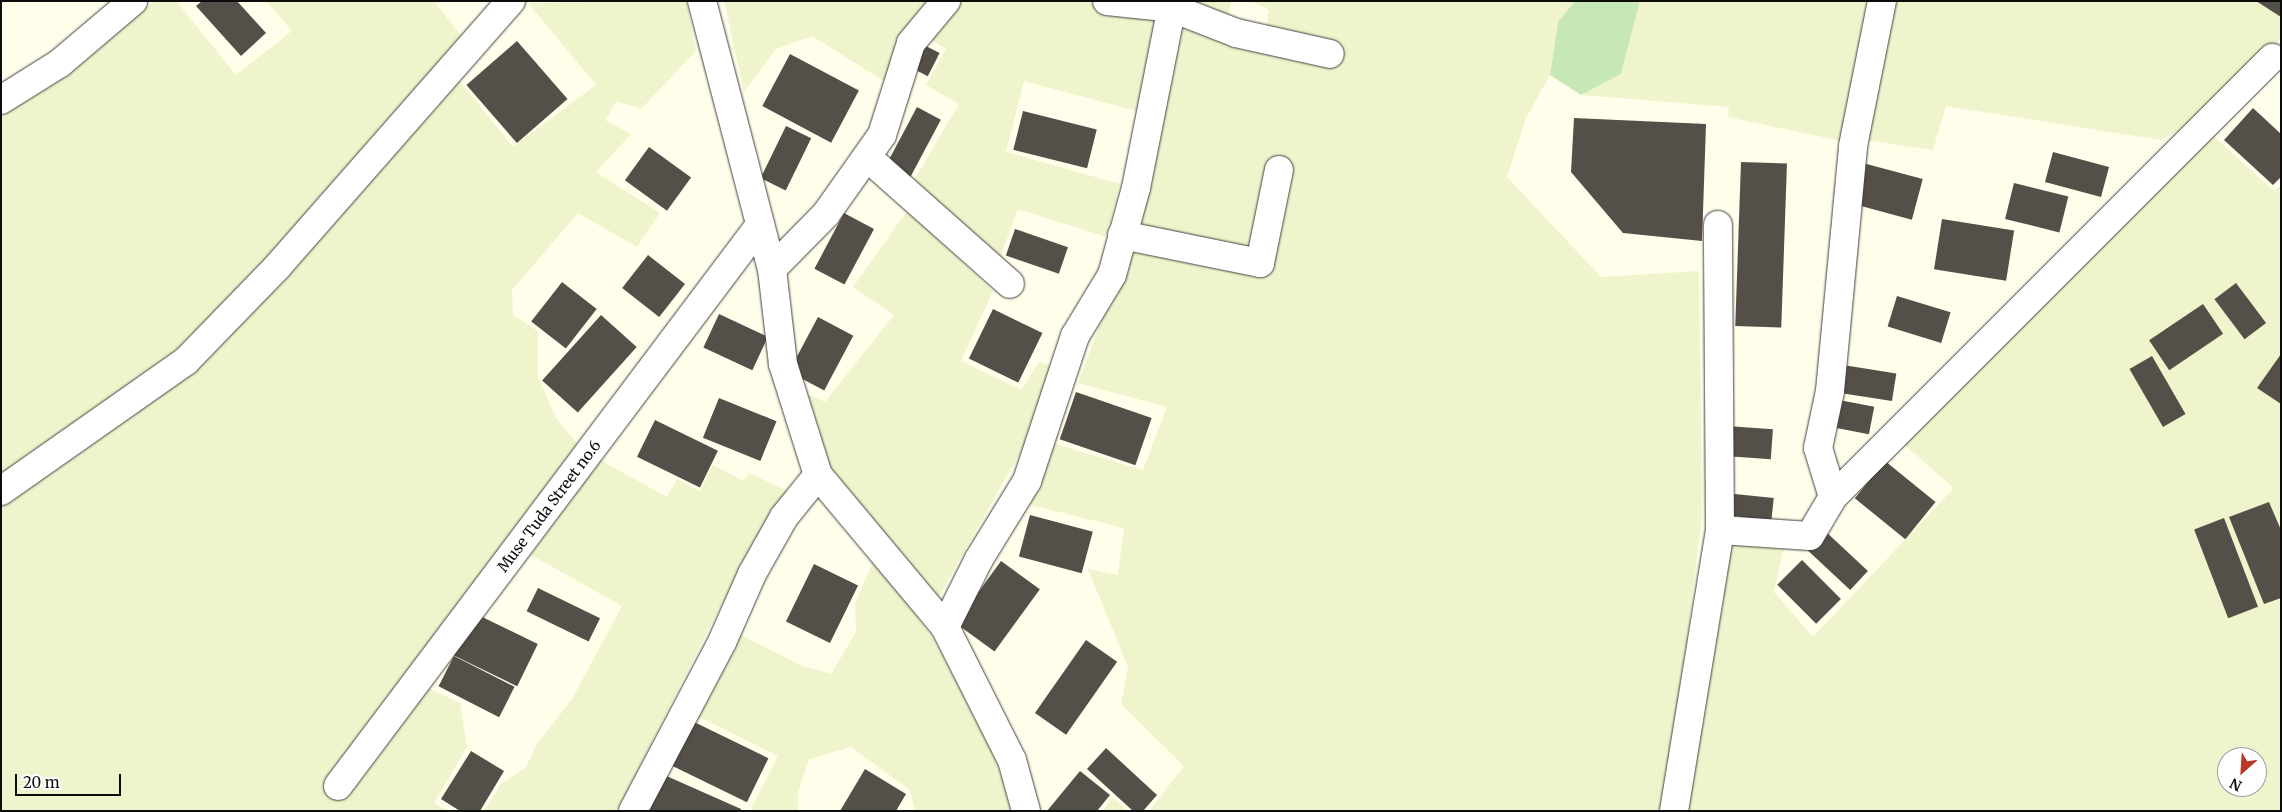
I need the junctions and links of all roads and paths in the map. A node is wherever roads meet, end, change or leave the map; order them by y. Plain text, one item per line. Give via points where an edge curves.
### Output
1 (133, 1) edge
2 (511, 1) edge
3 (702, 1) edge
4 (946, 1) edge
5 (1107, 1) edge
6 (1882, 1) edge
7 (1173, 4) edge
8 (1330, 54) dead end
9 (2272, 58) dead end
10 (1, 100) edge
11 (867, 157) junction
12 (1279, 170) dead end
13 (760, 225) junction
14 (1718, 225) dead end
15 (1122, 235) junction
16 (772, 269) junction
17 (1010, 284) dead end
18 (818, 475) junction
19 (1, 491) edge
20 (1833, 497) junction
21 (1720, 530) junction
22 (944, 628) junction
23 (338, 786) dead end
24 (633, 811) edge
25 (1026, 811) edge
26 (1674, 811) edge

1 - 10 street via 60,63
2 - 19 street via 278,266 186,361
3 - 13 street
4 - 11 street via 912,44 882,135
5 - 7 street
6 - 20 street via 1853,146 1830,391 1818,448
7 - 8 street via 1236,33
7 - 15 street
9 - 20 street
11 - 16 street via 826,214
11 - 17 street
12 - 15 street via 1260,263
13 - 16 street
13 - 23 street, Muse Tuda Street no.6
14 - 21 street
15 - 22 street via 1112,275 1075,336 1027,481 979,558
16 - 18 street via 784,364
18 - 22 street
18 - 24 street via 784,517 752,574 722,642
20 - 21 street via 1810,536
21 - 26 street
22 - 25 street via 1012,760

